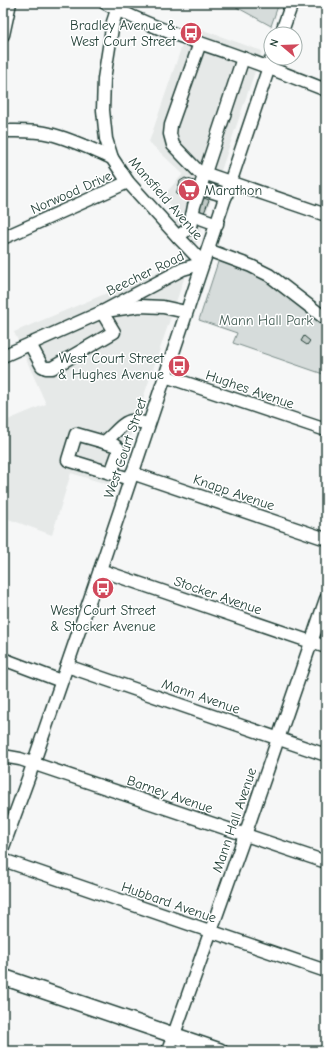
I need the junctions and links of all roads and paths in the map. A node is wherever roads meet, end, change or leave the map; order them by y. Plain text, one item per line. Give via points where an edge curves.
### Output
1 (10, 3) edge
2 (104, 3) edge
3 (292, 3) edge
4 (116, 10) junction
5 (284, 26) edge
6 (3, 35) edge
7 (200, 43) junction
8 (243, 58) junction
9 (263, 62) edge
10 (270, 66) edge
11 (277, 66) edge
12 (326, 90) edge
13 (3, 131) edge
14 (112, 158) junction
15 (206, 173) junction
16 (128, 182) junction
17 (230, 182) junction
18 (200, 188) junction
19 (226, 196) junction
20 (326, 215) edge
21 (192, 216) junction
22 (216, 224) junction
23 (178, 237) junction
24 (3, 238) edge
25 (208, 250) junction
26 (203, 263) junction
27 (102, 312) junction
28 (186, 312) junction
29 (326, 319) edge
30 (30, 344) junction
31 (3, 356) edge
32 (165, 376) junction
33 (148, 425) junction
34 (326, 430) edge
35 (104, 442) junction
36 (111, 473) junction
37 (131, 476) junction
38 (326, 539) edge
39 (100, 570) junction
40 (326, 599) edge
41 (311, 642) junction
42 (326, 647) edge
43 (3, 659) edge
44 (67, 666) junction
45 (61, 681) junction
46 (278, 738) junction
47 (326, 755) edge
48 (3, 756) edge
49 (33, 764) junction
50 (245, 835) junction
51 (3, 847) edge
52 (3, 860) edge
53 (326, 862) edge
54 (211, 932) junction
55 (326, 971) edge
56 (3, 977) edge
57 (174, 1036) junction
58 (168, 1051) edge
59 (220, 1051) edge

1 - 6 street
2 - 4 street
3 - 5 street
4 - 7 street
4 - 14 street, Mansfield Avenue via 104,79 103,110 106,139
7 - 8 street
7 - 15 street via 170,134 173,145 181,154 198,171
8 - 9 street
8 - 15 street
10 - 17 street, West Court Street
11 - 12 street
13 - 14 street via 50,134
14 - 16 street, Mansfield Avenue
15 - 17 street
15 - 18 street
16 - 23 street, Mansfield Avenue
16 - 24 street, Norwood Drive
17 - 19 street, West Court Street
17 - 20 street
18 - 19 street
18 - 21 street
19 - 22 street, West Court Street
21 - 22 street
21 - 23 street via 190,227
22 - 25 street, West Court Street
23 - 26 street, Mansfield Avenue
25 - 26 street, West Court Street
25 - 29 street via 269,275
26 - 27 street, Beecher Road via 183,269
26 - 28 street, West Court Street
27 - 28 street, Beecher Road via 140,306
27 - 30 street, Beecher Road
27 - 30 street via 114,332 52,368 42,366
28 - 32 street, West Court Street
30 - 31 street, Beecher Road
32 - 33 street, West Court Street
32 - 34 street, Hughes Avenue
33 - 35 street via 131,421 125,423
33 - 37 street, West Court Street
35 - 36 street via 114,445 119,451
35 - 36 street, Knapp Avenue via 76,434 68,460
36 - 37 street, Knapp Avenue
37 - 38 street, Knapp Avenue
37 - 39 street, West Court Street
39 - 41 street, Stocker Avenue
39 - 44 street, West Court Street
40 - 41 street, Mann Hall Avenue
41 - 42 street, Stocker Avenue
41 - 46 street, Mann Hall Avenue
43 - 45 street
44 - 45 street, West Court Street
44 - 46 street, Mann Avenue
45 - 49 street, West Court Street
46 - 47 street, Mann Avenue
46 - 50 street, Mann Hall Avenue
48 - 49 street, Barney Avenue
49 - 50 street, Barney Avenue
49 - 51 street, West Court Street
50 - 53 street, Barney Avenue
50 - 54 street, Mann Hall Avenue
52 - 54 street, Hubbard Avenue
54 - 55 street, Hubbard Avenue
54 - 57 street, Mann Hall Avenue
56 - 57 main road
57 - 58 street, Mann Hall Avenue
57 - 59 main road

